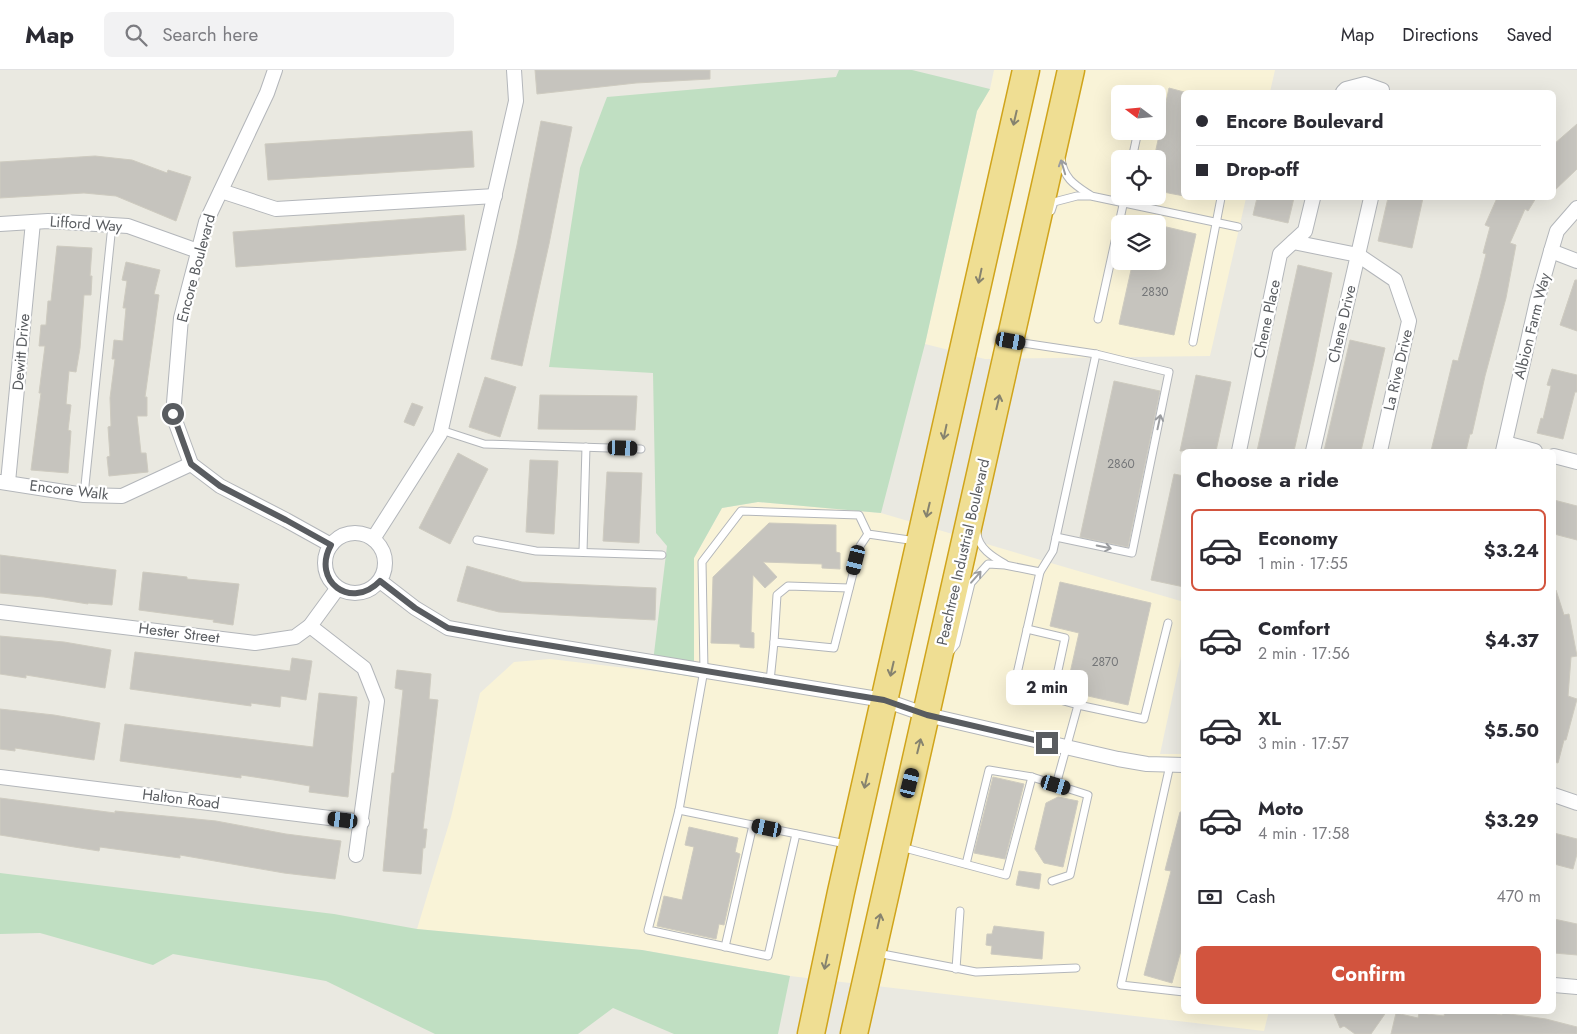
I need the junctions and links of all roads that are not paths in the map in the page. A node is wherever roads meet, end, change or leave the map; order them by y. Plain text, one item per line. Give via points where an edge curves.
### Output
1 (276, 70) edge
2 (514, 70) edge
3 (1026, 70) edge
4 (1071, 70) edge
5 (1345, 90) edge
6 (1382, 90) edge
7 (1058, 125) junction
8 (220, 191) junction
9 (495, 196) junction
10 (1091, 196) junction
11 (1111, 198) edge
12 (1221, 200) edge
13 (1313, 200) edge
14 (1371, 200) edge
15 (1123, 205) edge
16 (1147, 205) edge
17 (1577, 208) edge
18 (1046, 220) dead end
19 (33, 222) junction
20 (1217, 223) junction
21 (0, 224) edge
22 (112, 226) junction
23 (1238, 227) dead end
24 (1293, 242) junction
25 (1551, 251) junction
26 (198, 252) junction
27 (1358, 255) junction
28 (1577, 261) edge
29 (1031, 284) dead end
30 (1018, 309) junction
31 (1098, 319) dead end
32 (1011, 341) junction
33 (1193, 342) dead end
34 (1096, 354) junction
35 (441, 430) junction
36 (586, 447) junction
37 (1504, 447) edge
38 (641, 448) dead end
39 (1239, 449) edge
40 (1313, 449) edge
41 (1380, 449) edge
42 (1520, 449) edge
43 (1556, 457) edge
44 (1577, 462) edge
45 (191, 464) junction
46 (4, 482) edge
47 (84, 495) junction
48 (976, 498) junction
49 (868, 534) junction
50 (1056, 537) junction
51 (373, 539) junction
52 (477, 540) dead end
53 (921, 541) junction
54 (331, 545) junction
55 (583, 552) junction
56 (662, 554) dead end
57 (1005, 565) junction
58 (1040, 572) junction
59 (380, 581) junction
60 (849, 588) junction
61 (337, 589) junction
62 (0, 612) edge
63 (1168, 623) dead end
64 (310, 626) junction
65 (1027, 629) junction
66 (774, 642) junction
67 (937, 668) junction
68 (704, 670) junction
69 (770, 681) junction
70 (1052, 698) junction
71 (884, 700) junction
72 (1078, 705) junction
73 (927, 715) junction
74 (1067, 747) junction
75 (1177, 765) edge
76 (0, 777) edge
77 (1032, 777) junction
78 (1056, 785) junction
79 (1556, 796) edge
80 (1577, 803) edge
81 (679, 810) junction
82 (362, 822) junction
83 (753, 825) junction
84 (796, 834) junction
85 (851, 846) junction
86 (896, 846) junction
87 (356, 855) dead end
88 (966, 864) junction
89 (1052, 881) dead end
90 (960, 910) dead end
91 (725, 946) junction
92 (872, 952) junction
93 (956, 968) junction
94 (1076, 968) dead end
95 (1556, 985) edge
96 (1577, 987) edge
97 (1181, 992) edge
98 (811, 1034) edge
99 (854, 1034) edge

1 - 8 street, Encore Boulevard
2 - 9 street via 516,102
3 -> 53 highway
4 - 7 highway, Peachtree Industrial Boulevard
5 - 6 street via 1365,84
10 -> 7 lane via 1063,172
7 - 30 highway, Peachtree Industrial Boulevard
8 - 9 street via 276,209
8 - 26 street, Encore Boulevard via 206,222
9 - 35 street
10 - 11 lane
10 - 18 lane via 1054,202
12 - 20 lane
13 - 24 street, Chene Place via 1306,231
14 - 27 street, Chene Drive
15 - 31 lane
16 - 20 lane
17 - 25 street, Albion Farm Way via 1557,231
19 - 21 street, Lifford Way
19 - 22 street, Lifford Way
19 - 46 street, Dewitt Drive
20 - 23 lane
20 - 33 lane
22 - 26 street, Lifford Way via 128,226
22 - 47 lane
24 - 27 street, La Rive Drive
24 - 39 street, Chene Place via 1280,254
25 - 28 street
25 - 37 street, Albion Farm Way
26 - 45 street, Encore Boulevard via 181,318 173,414
27 - 40 street, Chene Drive
27 - 41 street, La Rive Drive via 1395,280 1409,321
29 - 30 lane
30 - 32 highway, Peachtree Industrial Boulevard
32 - 34 lane
48 -> 32 highway, Peachtree Industrial Boulevard
34 - 50 lane
50 -> 34 lane via 1132,553 1169,372
35 - 36 lane via 484,444
35 - 51 street
36 - 38 lane
36 - 55 lane
37 - 42 street
43 - 44 street
45 - 47 street, Encore Walk via 122,496
45 - 54 street via 220,486
46 - 47 street, Encore Walk
48 - 57 lane via 978,538 990,556
48 - 67 highway, Peachtree Industrial Boulevard
49 - 53 lane
49 - 60 lane via 860,546
49 - 68 lane via 859,515 741,511 702,562
50 - 58 lane via 1053,551
51 - 54 street via 366,534 351,533 336,539
51 - 59 street via 386,558
52 - 55 lane via 536,552
53 -> 71 highway
54 - 61 street via 325,568
55 - 56 lane
57 - 58 lane
67 -> 57 lane via 956,644 971,583 988,564
58 - 65 lane
59 - 61 street via 360,594
59 - 68 street via 448,628
60 - 66 lane via 788,586 778,595
60 - 66 lane via 834,648
61 - 64 street, Hester Street
62 - 64 street, Hester Street via 255,642 295,637
63 - 72 lane via 1144,719
64 - 82 street via 364,668 377,701
65 - 70 lane via 1014,687
65 - 70 lane via 1065,638
66 - 69 lane
67 - 73 highway, Peachtree Industrial Boulevard
68 - 69 street
68 - 81 lane
69 - 71 street
70 - 72 lane
71 - 73 street
71 -> 85 highway
72 - 74 lane
73 - 74 street
86 -> 73 highway, Peachtree Industrial Boulevard
74 - 75 street via 1147,764
74 - 78 lane
75 - 97 lane via 1122,985
76 - 82 street, Halton Road
77 - 78 lane
77 - 88 lane via 990,770
77 - 88 lane via 1006,874
78 - 89 lane via 1088,794 1070,876
79 - 80 street
81 - 83 lane
81 - 91 lane via 648,930
82 - 87 street
83 - 84 lane
83 - 91 lane
84 - 85 lane
84 - 91 lane via 768,956
85 -> 98 highway
86 - 88 lane
92 -> 86 highway, Peachtree Industrial Boulevard
90 - 93 lane
92 - 93 lane
92 - 99 highway, Peachtree Industrial Boulevard
93 - 94 lane via 976,972
95 - 96 street

